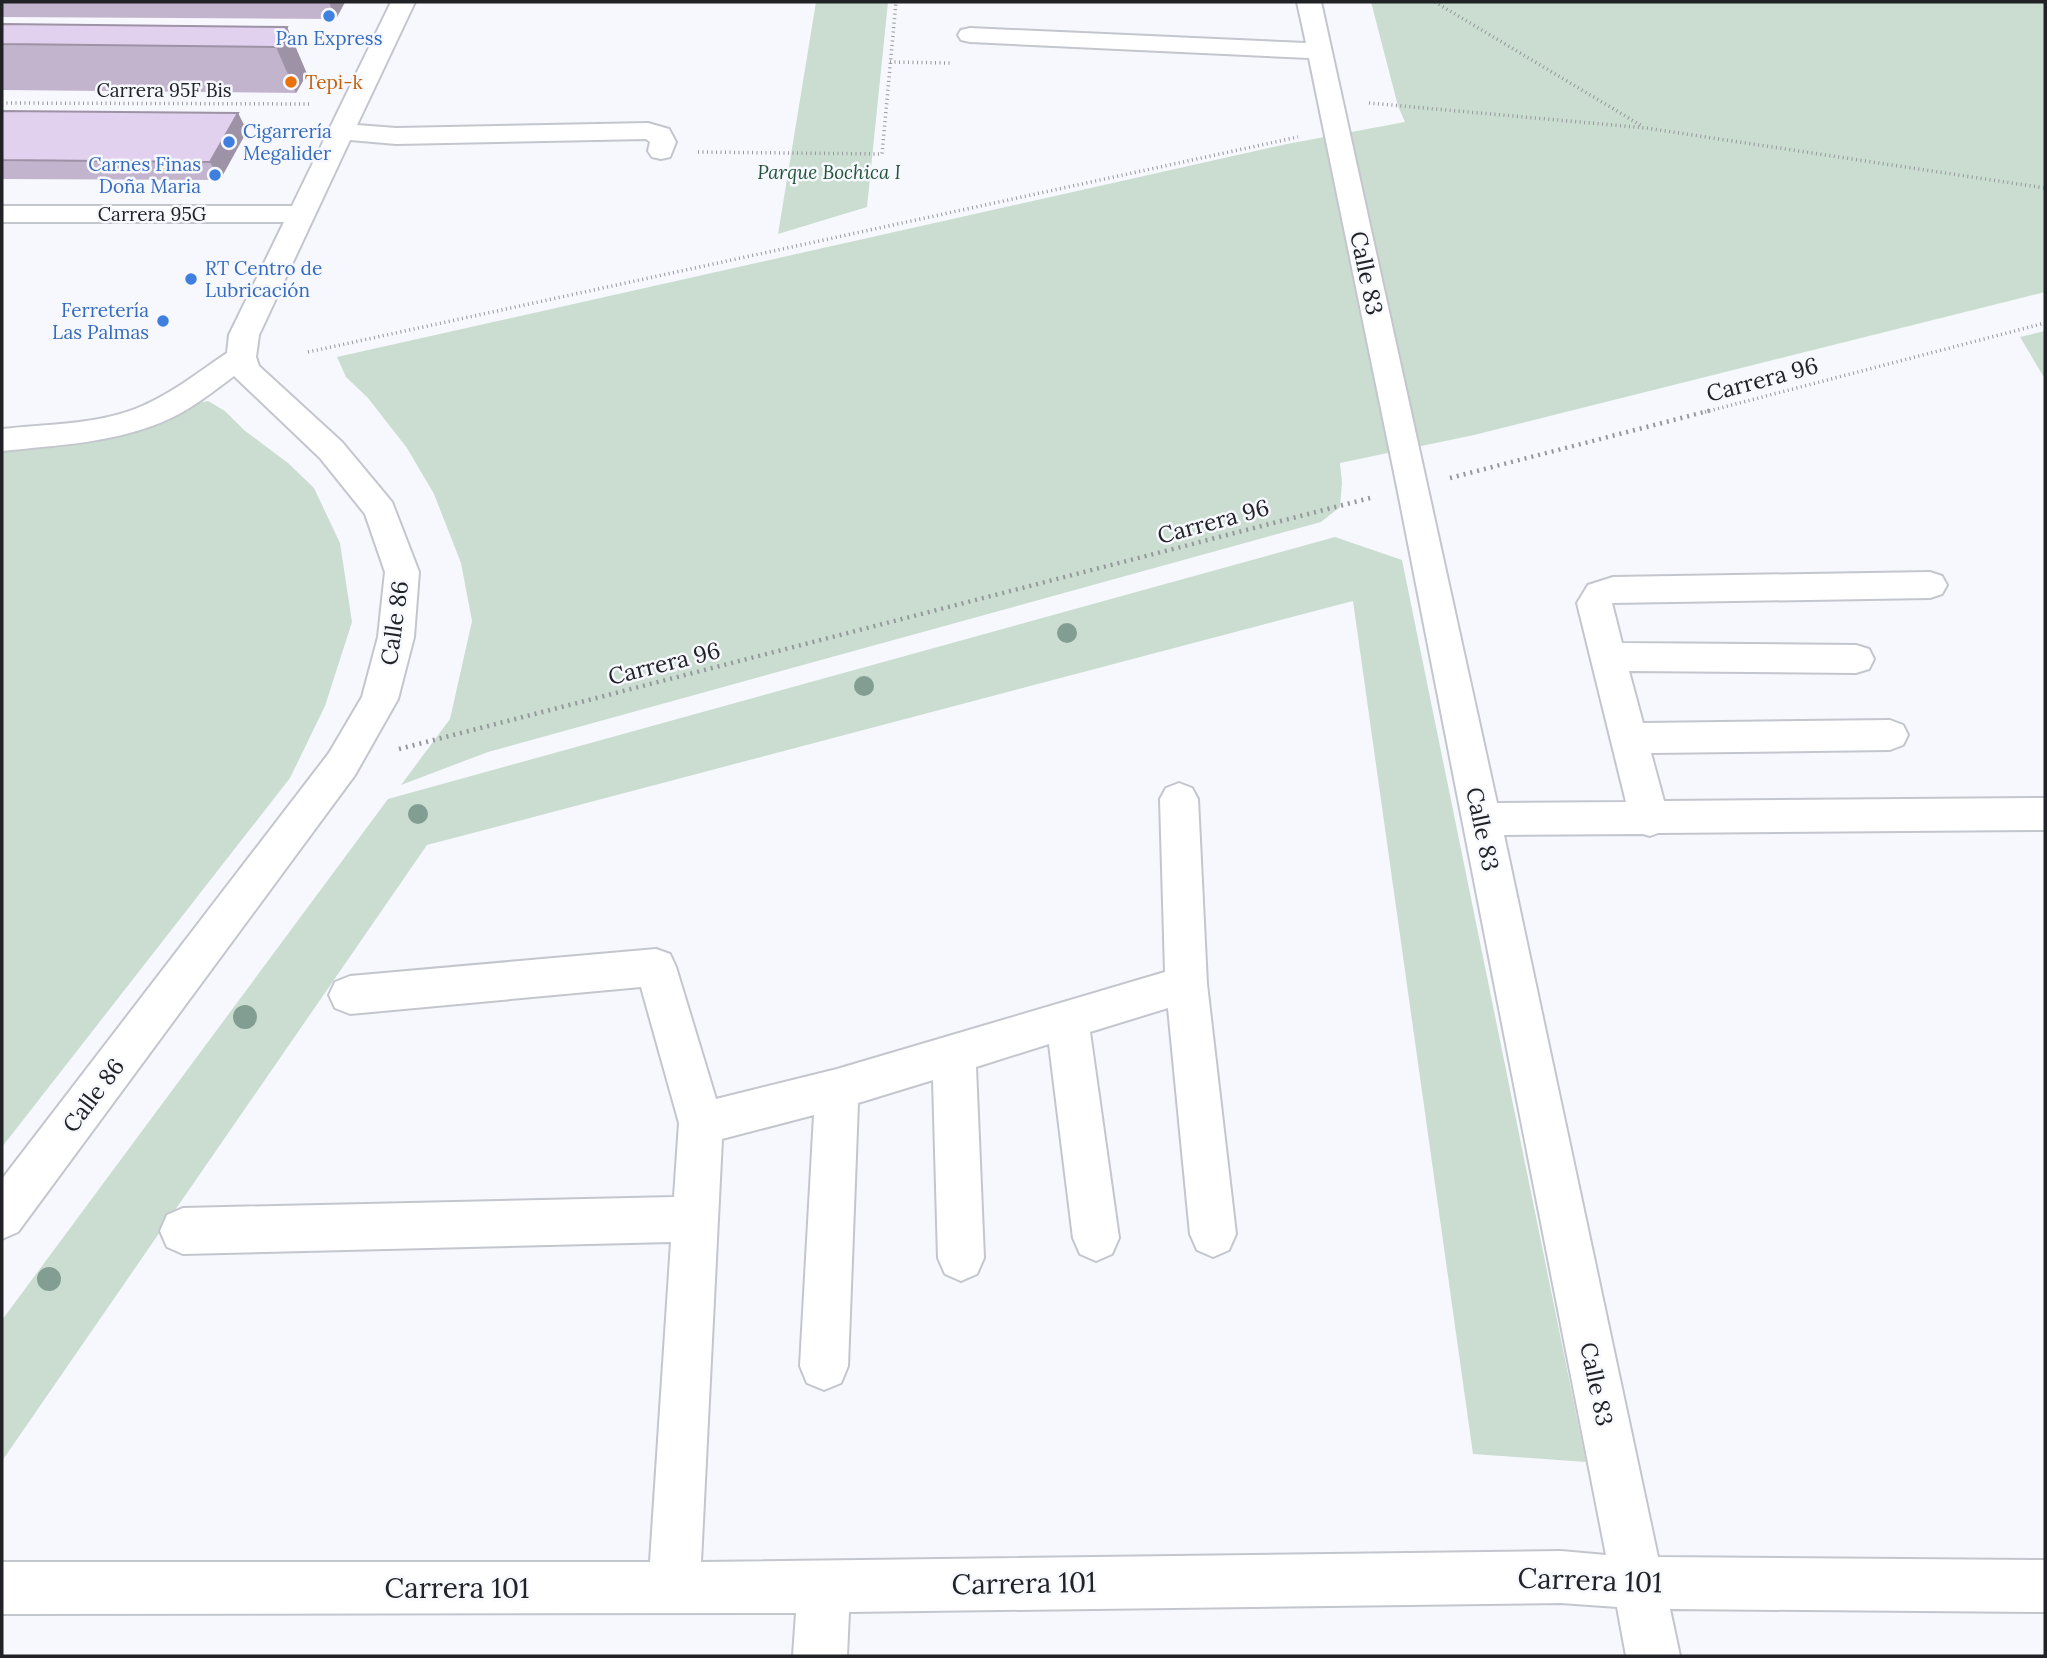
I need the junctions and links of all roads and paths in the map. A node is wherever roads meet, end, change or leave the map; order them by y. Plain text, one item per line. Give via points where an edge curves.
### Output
1 (403, 2) edge
2 (896, 2) edge
3 (1309, 2) edge
4 (1435, 2) edge
5 (970, 35) dead end
6 (1320, 51) junction
7 (2, 103) edge
8 (312, 104) dead end
9 (1333, 113) junction
10 (1646, 128) junction
11 (341, 132) junction
12 (661, 151) dead end
13 (882, 154) dead end
14 (2045, 188) edge
15 (2, 214) edge
16 (302, 214) junction
17 (2045, 323) edge
18 (308, 352) dead end
19 (241, 357) junction
20 (2, 440) edge
21 (1413, 487) junction
22 (1930, 585) dead end
23 (1610, 657) junction
24 (1856, 659) dead end
25 (1890, 734) dead end
26 (1629, 738) junction
27 (389, 752) dead end
28 (1179, 799) dead end
29 (2045, 814) edge
30 (1481, 819) junction
31 (1650, 820) junction
32 (1186, 984) junction
33 (350, 995) dead end
34 (1067, 1020) junction
35 (954, 1053) junction
36 (837, 1089) junction
37 (701, 1123) junction
38 (2, 1216) edge
39 (697, 1219) junction
40 (183, 1231) dead end
41 (1213, 1234) dead end
42 (1096, 1238) dead end
43 (961, 1258) dead end
44 (824, 1366) dead end
45 (1638, 1583) junction
46 (824, 1585) junction
47 (2045, 1586) edge
48 (2, 1588) edge
49 (674, 1588) junction
50 (820, 1656) edge
51 (1653, 1656) edge

1 - 11 street
2 - 13 path
3 - 6 street, Calle 83
4 - 10 path
5 - 6 street
6 - 9 street, Calle 83
7 - 8 path, Carrera 95F Bis
9 - 10 path
9 - 18 path
9 - 21 street, Calle 83
10 - 14 path
11 - 12 street via 396,136 648,131 660,135
11 - 16 street
15 - 16 street, Carrera 95G
16 - 19 street via 244,335
17 - 21 path, Carrera 96
19 - 20 street via 176,402 145,417 105,428
19 - 38 street, Calle 86 via 246,371 331,450 380,510 402,572 396,637 380,699 342,764
21 - 27 path, Carrera 96
21 - 30 street, Calle 83
22 - 23 street via 1613,590 1600,594 1594,603
23 - 24 street
23 - 26 street
25 - 26 street
26 - 31 street
28 - 32 street
29 - 31 street
30 - 31 street
30 - 45 street, Calle 83
32 - 34 street
32 - 41 street
33 - 37 street via 656,967
34 - 35 street
34 - 42 street
35 - 36 street
35 - 43 street
36 - 37 street
36 - 44 street
37 - 39 street
39 - 40 street
39 - 49 street
45 - 46 street, Carrera 101 via 1561,1577
45 - 47 street, Carrera 101
45 - 51 street, Calle 83
46 - 49 street, Carrera 101
46 - 50 street
48 - 49 street, Carrera 101

